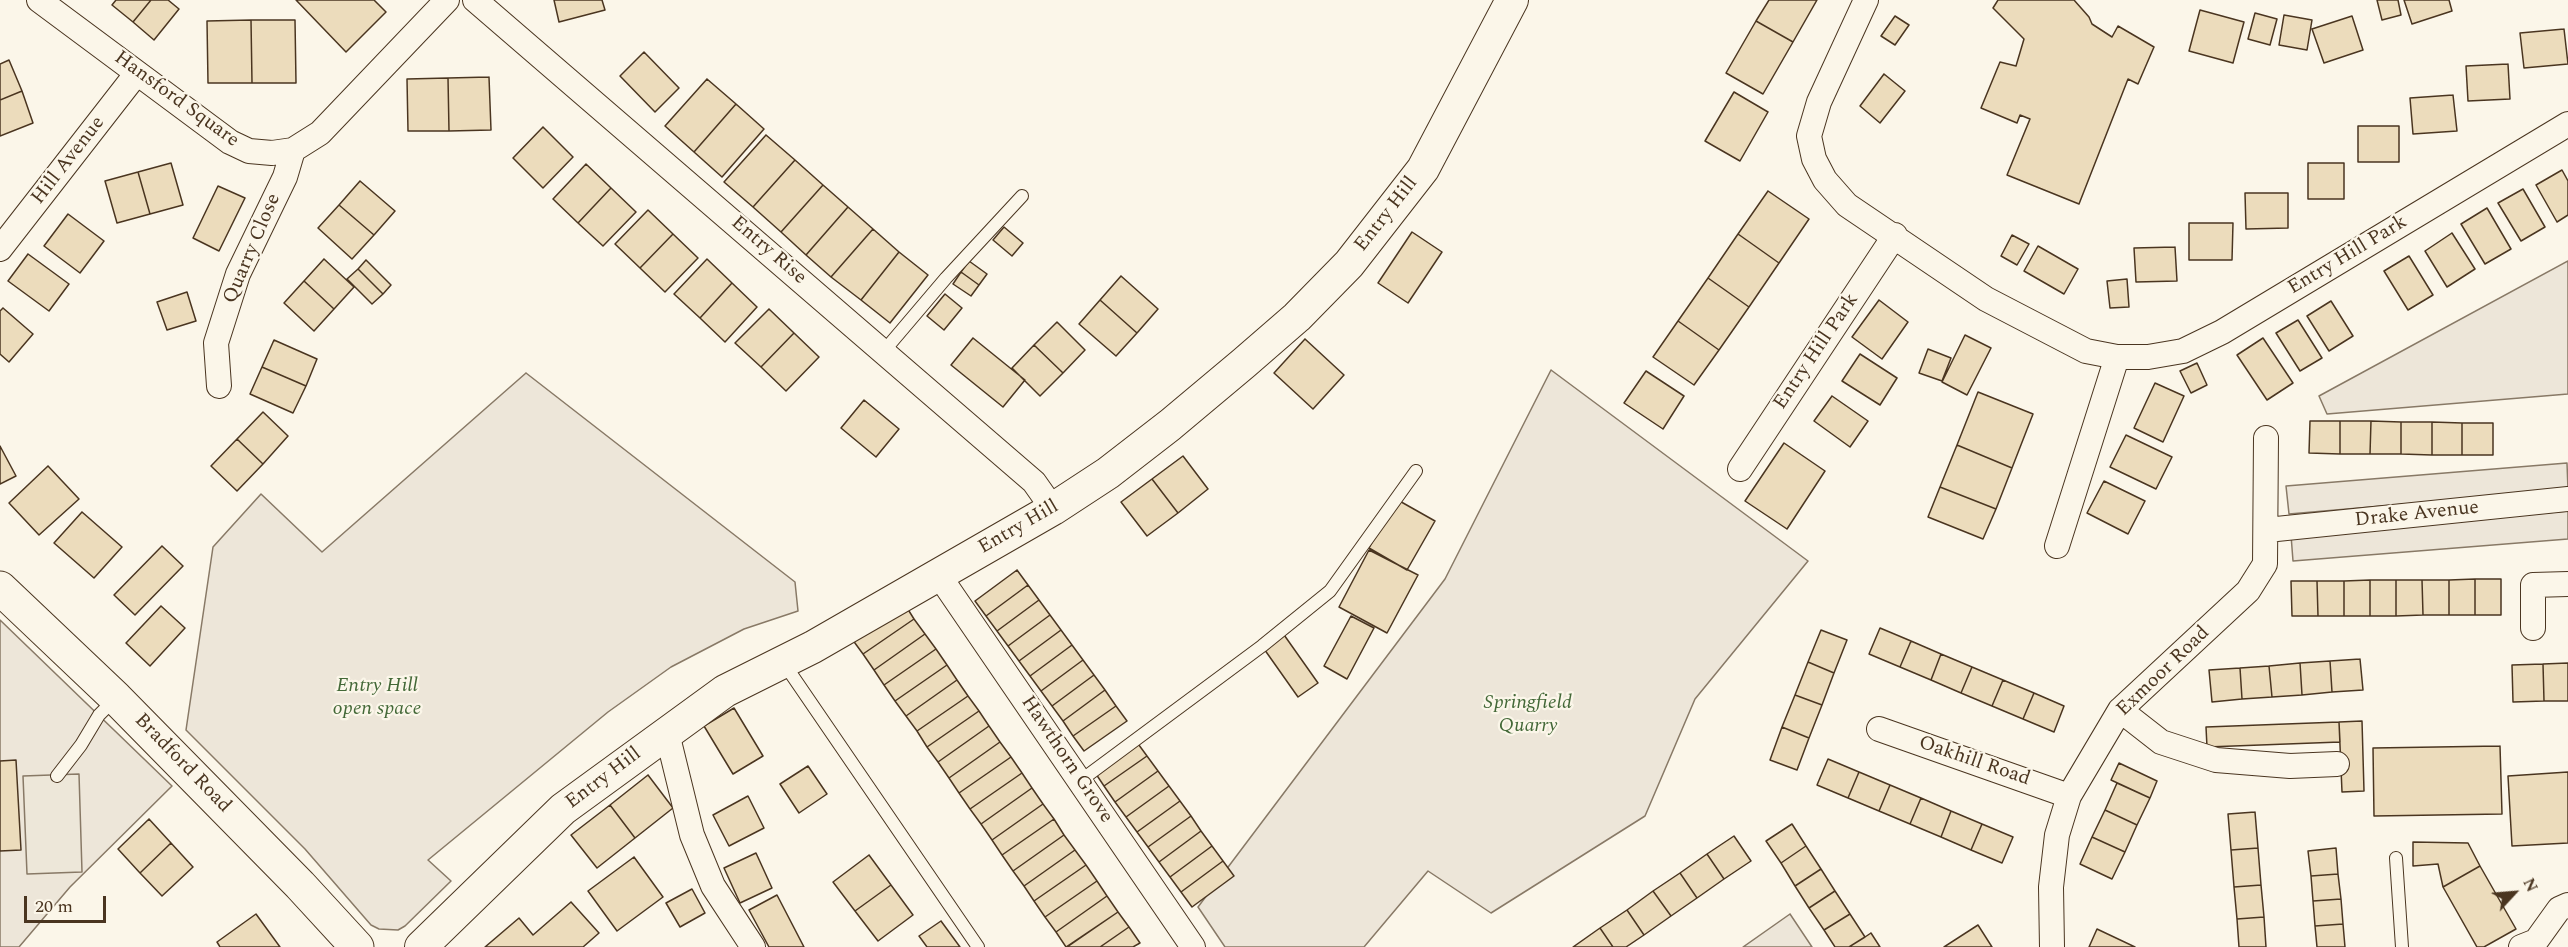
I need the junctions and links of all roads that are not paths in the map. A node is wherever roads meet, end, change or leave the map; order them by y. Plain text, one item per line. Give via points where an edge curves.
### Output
1 (39, 0) edge
2 (447, 0) edge
3 (475, 0) edge
4 (1512, 0) edge
5 (1866, 0) edge
6 (137, 73) junction
7 (2568, 123) edge
8 (293, 150) junction
9 (1022, 196) dead end
10 (1895, 235) junction
11 (0, 249) edge
12 (884, 351) junction
13 (2116, 357) junction
14 (219, 386) dead end
15 (2266, 438) dead end
16 (1740, 469) dead end
17 (1416, 471) dead end
18 (2568, 499) edge
19 (1053, 509) junction
20 (2267, 530) junction
21 (2057, 546) dead end
22 (938, 574) junction
23 (2568, 584) edge
24 (0, 588) edge
25 (2533, 628) dead end
26 (782, 661) junction
27 (116, 698) junction
28 (2120, 710) junction
29 (1879, 729) dead end
30 (667, 733) junction
31 (2337, 764) dead end
32 (57, 776) dead end
33 (1080, 781) junction
34 (2069, 796) junction
35 (2396, 858) dead end
36 (2568, 905) edge
37 (357, 947) edge
38 (421, 947) edge
39 (753, 947) edge
40 (978, 947) edge
41 (1193, 947) edge
42 (2052, 947) edge
43 (2402, 947) edge
44 (2521, 947) edge

1 - 6 street, Hansford Square
2 - 8 street, Hansford Square via 320,133
3 - 12 street, Entry Rise
4 - 19 street, Entry Hill via 1423,169 1349,264 1297,317 1170,425
5 - 10 street, Entry Hill Park via 1819,102 1809,136 1814,159 1825,180 1847,205
6 - 8 street, Hansford Square via 230,142 249,151
6 - 11 street, Hill Avenue
7 - 13 street, Entry Hill Park via 2222,332 2183,351
8 - 14 street, Quarry Close via 285,177 238,274 216,343
9 - 12 lane
10 - 13 street, Entry Hill Park via 1986,299 2086,351
10 - 16 street, Entry Hill Park
12 - 19 street, Entry Rise via 1034,483
13 - 21 street
15 - 20 street, Exmoor Road
17 - 33 lane via 1330,591 1279,634
18 - 20 street, Drake Avenue
19 - 22 street, Entry Hill
20 - 28 street, Exmoor Road via 2265,564 2248,591
22 - 26 street, Entry Hill
22 - 33 street, Hawthorn Grove
23 - 25 street via 2534,585
24 - 27 main road, Bradford Road
26 - 30 street, Entry Hill via 725,691
26 - 40 lane
27 - 32 lane via 99,715
27 - 37 main road, Bradford Road
28 - 31 street via 2161,742 2216,760 2290,766
28 - 34 street, Exmoor Road
29 - 34 street, Oakhill Road
30 - 38 street, Entry Hill via 563,809
30 - 39 street via 692,835 713,886
33 - 41 street, Hawthorn Grove
34 - 42 street, Exmoor Road via 2057,835 2051,886
35 - 43 lane
36 - 44 street via 2559,909 2536,941

